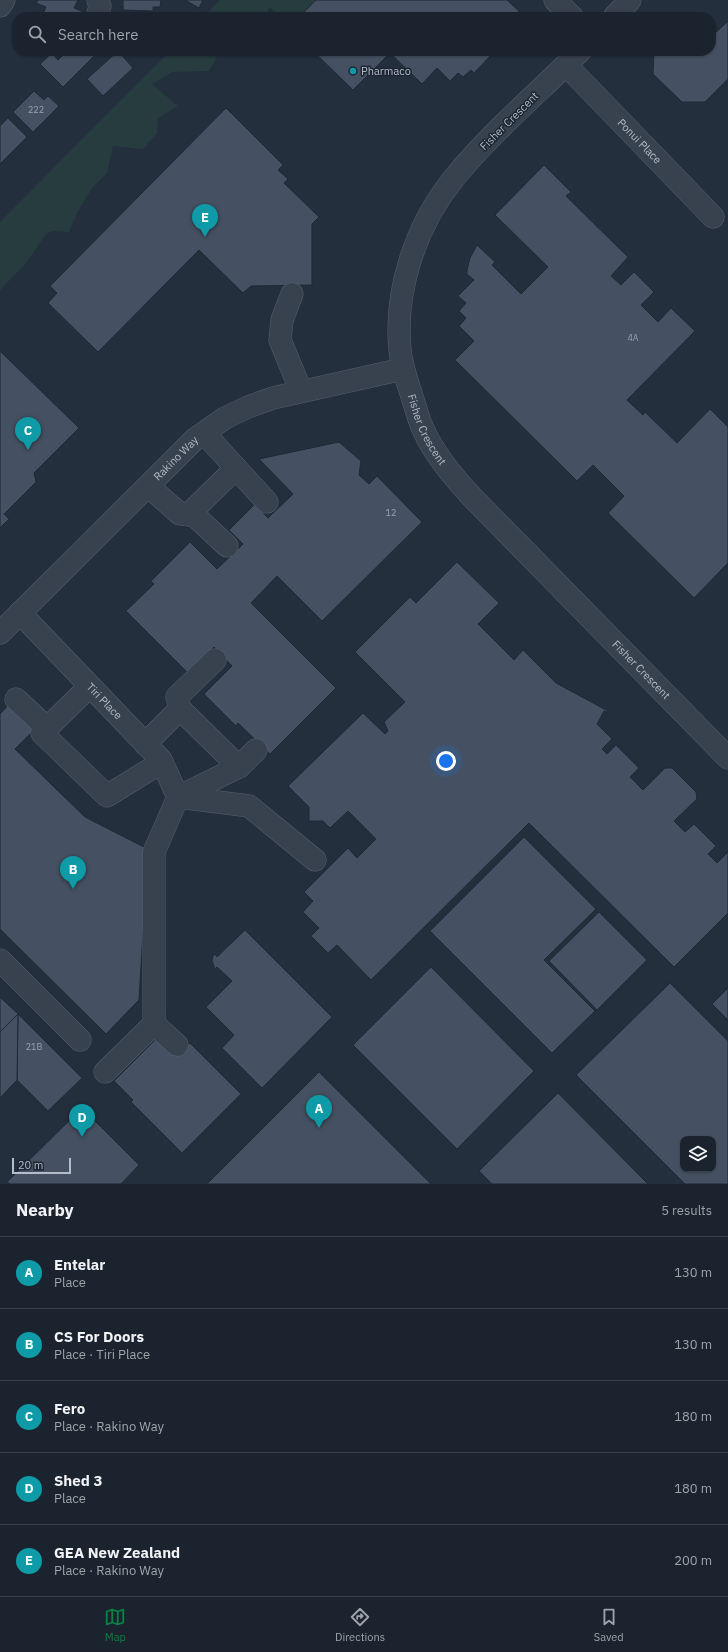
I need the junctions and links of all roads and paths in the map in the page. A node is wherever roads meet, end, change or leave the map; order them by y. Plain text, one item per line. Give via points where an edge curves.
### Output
1 (4, 0) edge
2 (98, 0) edge
3 (555, 0) edge
4 (630, 0) edge
5 (0, 6) edge
6 (98, 12) edge
7 (567, 12) edge
8 (619, 12) edge
9 (573, 58) edge
10 (713, 217) dead end
11 (292, 294) dead end
12 (403, 369) junction
13 (301, 391) junction
14 (204, 433) junction
15 (236, 468) junction
16 (148, 486) junction
17 (267, 502) dead end
18 (188, 515) junction
19 (227, 546) dead end
20 (20, 613) junction
21 (0, 633) edge
22 (215, 660) dead end
23 (90, 686) junction
24 (16, 699) dead end
25 (180, 709) junction
26 (47, 728) junction
27 (145, 744) junction
28 (256, 750) dead end
29 (728, 758) edge
30 (162, 762) junction
31 (239, 767) junction
32 (178, 797) junction
33 (315, 860) dead end
34 (0, 960) edge
35 (154, 1024) junction
36 (80, 1040) dead end
37 (177, 1045) dead end
38 (105, 1072) dead end

1 - 5 street
2 - 6 street
3 - 7 street
4 - 8 street
9 - 10 street, Ponui Place
9 - 12 street, Fisher Crescent via 491,136 454,179 433,209 405,278 401,303 400,350
11 - 13 street via 282,320 280,340
12 - 13 street, Rakino Way
12 - 29 street, Fisher Crescent via 423,429 440,460 453,476
13 - 14 street, Rakino Way via 248,407
14 - 15 street
14 - 16 street, Rakino Way
15 - 17 street
15 - 18 street
16 - 18 street via 180,514
16 - 20 street, Rakino Way
18 - 19 street via 194,516
20 - 21 street, Rakino Way
20 - 23 street, Tiri Place
22 - 25 street via 177,697
23 - 26 street
23 - 27 street, Tiri Place
24 - 26 street
25 - 27 street
25 - 31 street
26 - 30 street via 42,733 107,796
27 - 30 street, Tiri Place
28 - 31 street
30 - 32 street, Tiri Place
31 - 32 street
32 - 33 street via 249,806
32 - 35 street via 154,852
34 - 36 street
35 - 37 street
35 - 38 street

